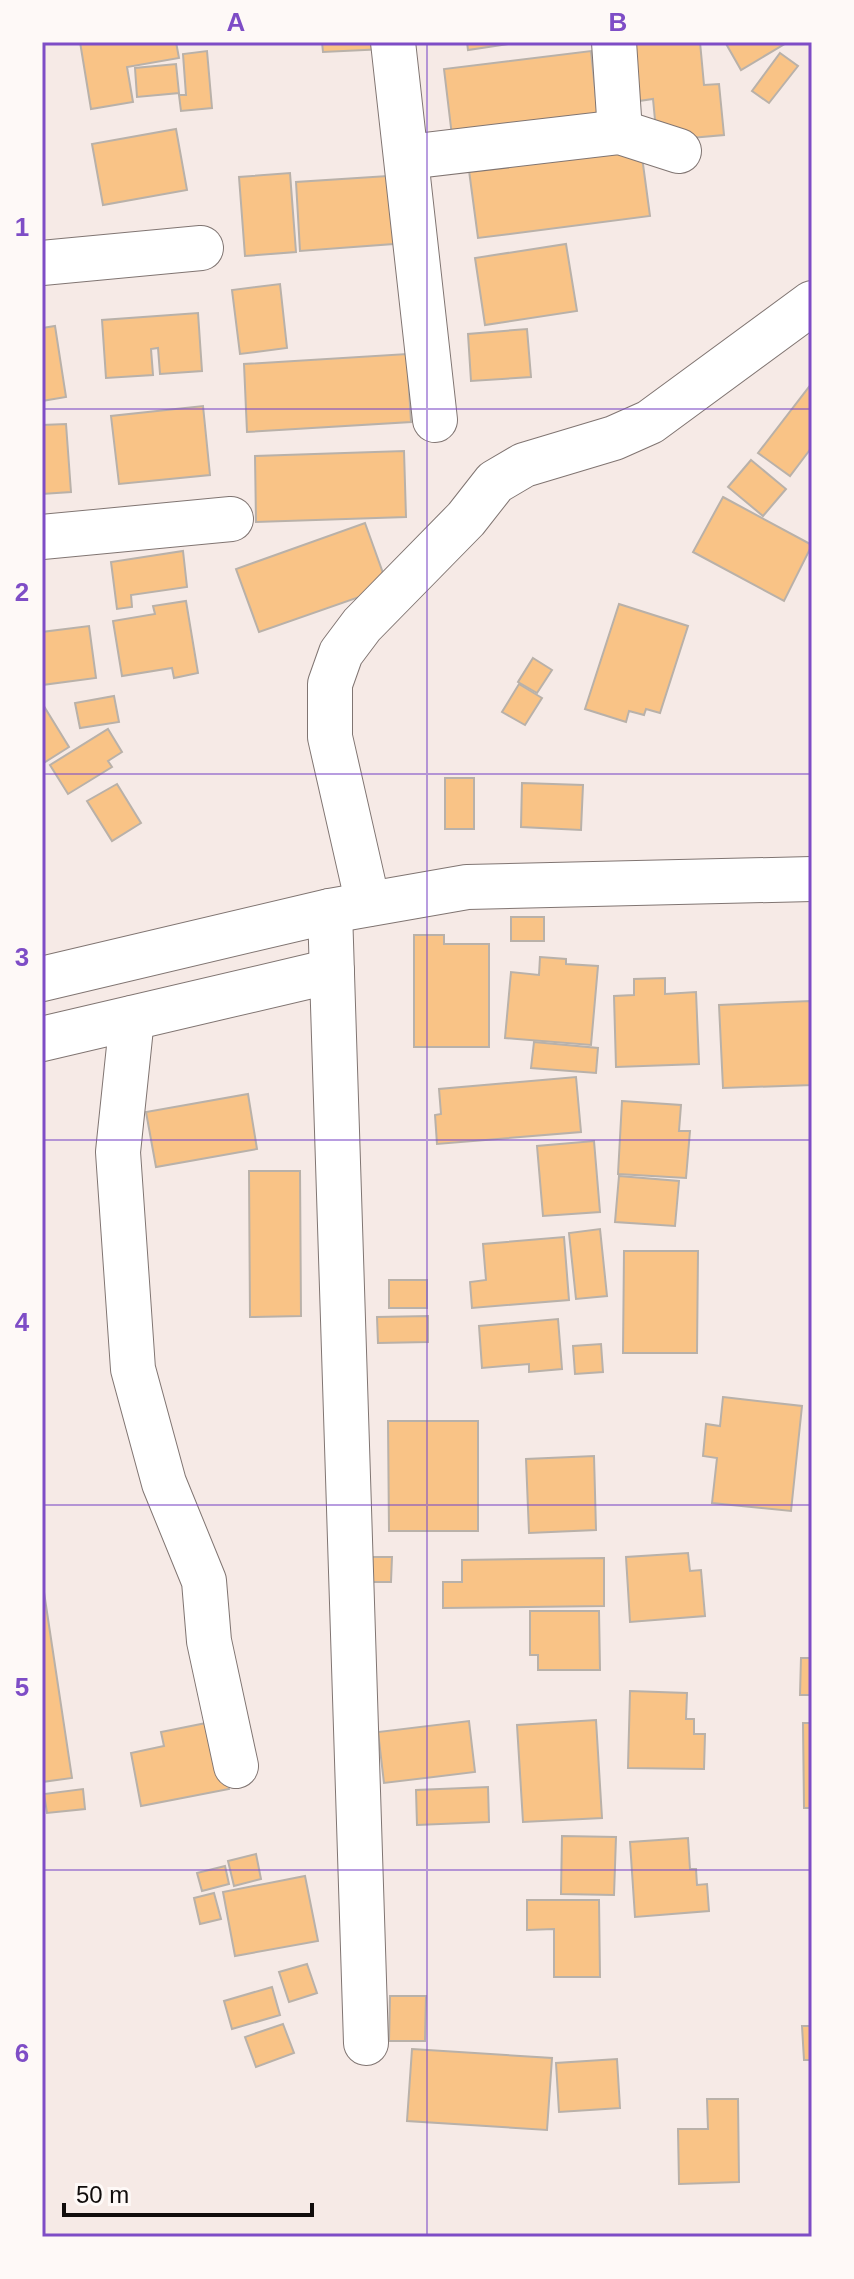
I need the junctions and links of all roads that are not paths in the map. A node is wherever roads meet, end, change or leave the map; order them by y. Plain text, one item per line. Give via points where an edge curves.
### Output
1 (393, 42) edge
2 (614, 42) edge
3 (620, 132) junction
4 (679, 151) dead end
5 (408, 157) junction
6 (201, 248) dead end
7 (42, 263) edge
8 (812, 303) edge
9 (435, 420) dead end
10 (231, 519) dead end
11 (42, 537) edge
12 (812, 879) edge
13 (349, 908) junction
14 (332, 971) junction
15 (42, 979) edge
16 (132, 1018) junction
17 (42, 1039) edge
18 (236, 1766) dead end
19 (366, 2043) dead end

1 - 5 street
2 - 3 street
3 - 4 street
3 - 5 street
5 - 9 street
6 - 7 street
8 - 13 street via 650,422 524,465 495,482 362,625 341,653 330,684 330,737
10 - 11 street
12 - 13 street via 467,887
13 - 14 street
13 - 15 street
14 - 16 street
14 - 19 street
16 - 17 street
16 - 18 street via 118,1152 133,1369 164,1483 204,1581 209,1641

